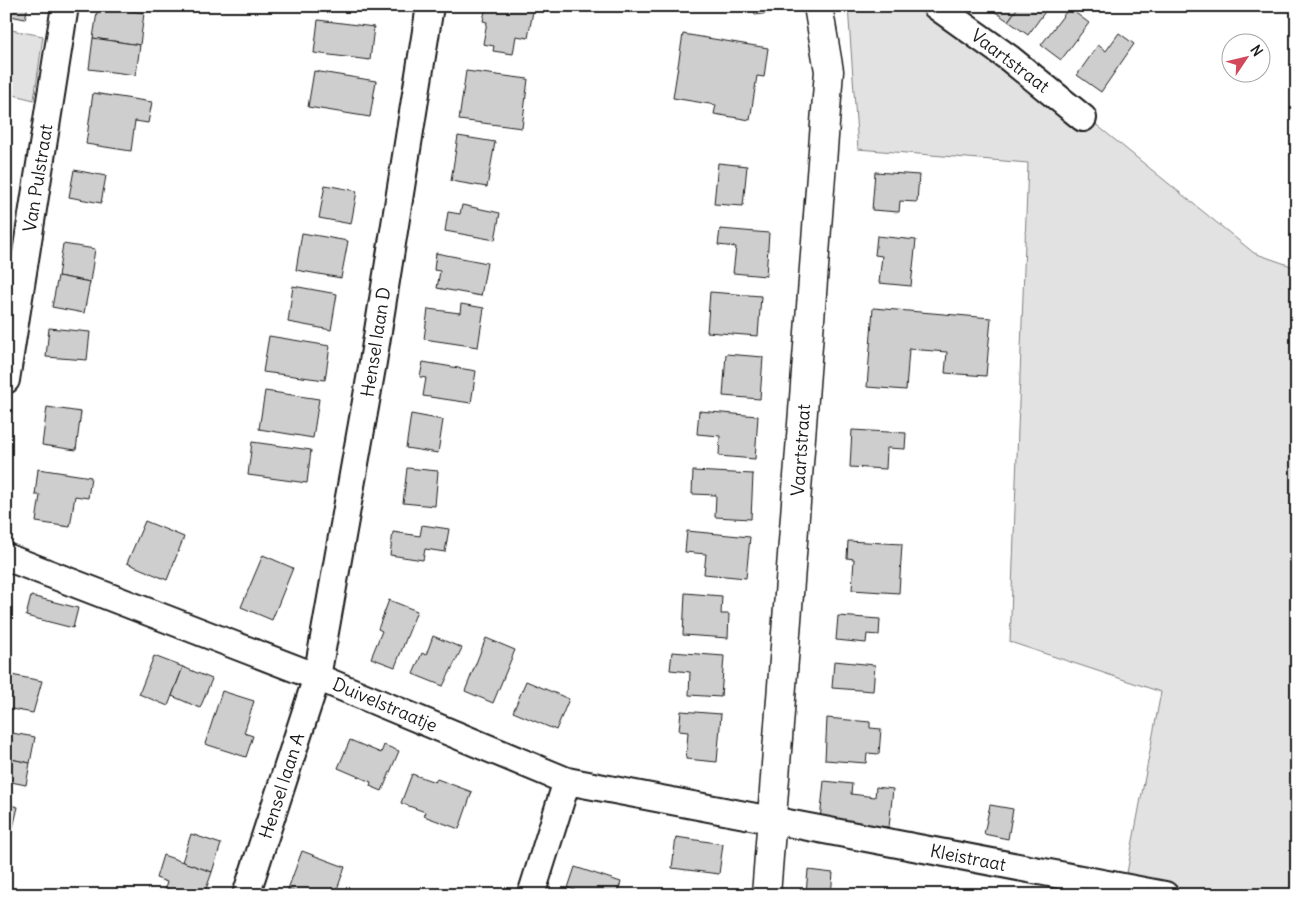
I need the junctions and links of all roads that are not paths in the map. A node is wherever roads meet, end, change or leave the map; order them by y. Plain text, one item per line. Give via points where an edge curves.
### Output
1 (65, 6) edge
2 (430, 6) edge
3 (818, 6) edge
4 (936, 6) edge
5 (1083, 118) dead end
6 (6, 380) edge
7 (6, 558) edge
8 (317, 678) junction
9 (567, 781) junction
10 (772, 821) junction
11 (246, 895) edge
12 (531, 895) edge
13 (766, 895) edge
14 (1165, 895) edge

1 - 6 street, Van Pulstraat
2 - 8 street, Hensel laan D via 371,372
3 - 10 main road, Vaartstraat via 829,72
4 - 5 street, Vaartstraat via 1009,58
7 - 8 street, Duivelstraatje
8 - 9 street, Duivelstraatje
8 - 11 street, Hensel laan A
9 - 10 street, Duivelstraatje
9 - 12 street
10 - 13 main road, Vaartstraat
10 - 14 street, Kleistraat

